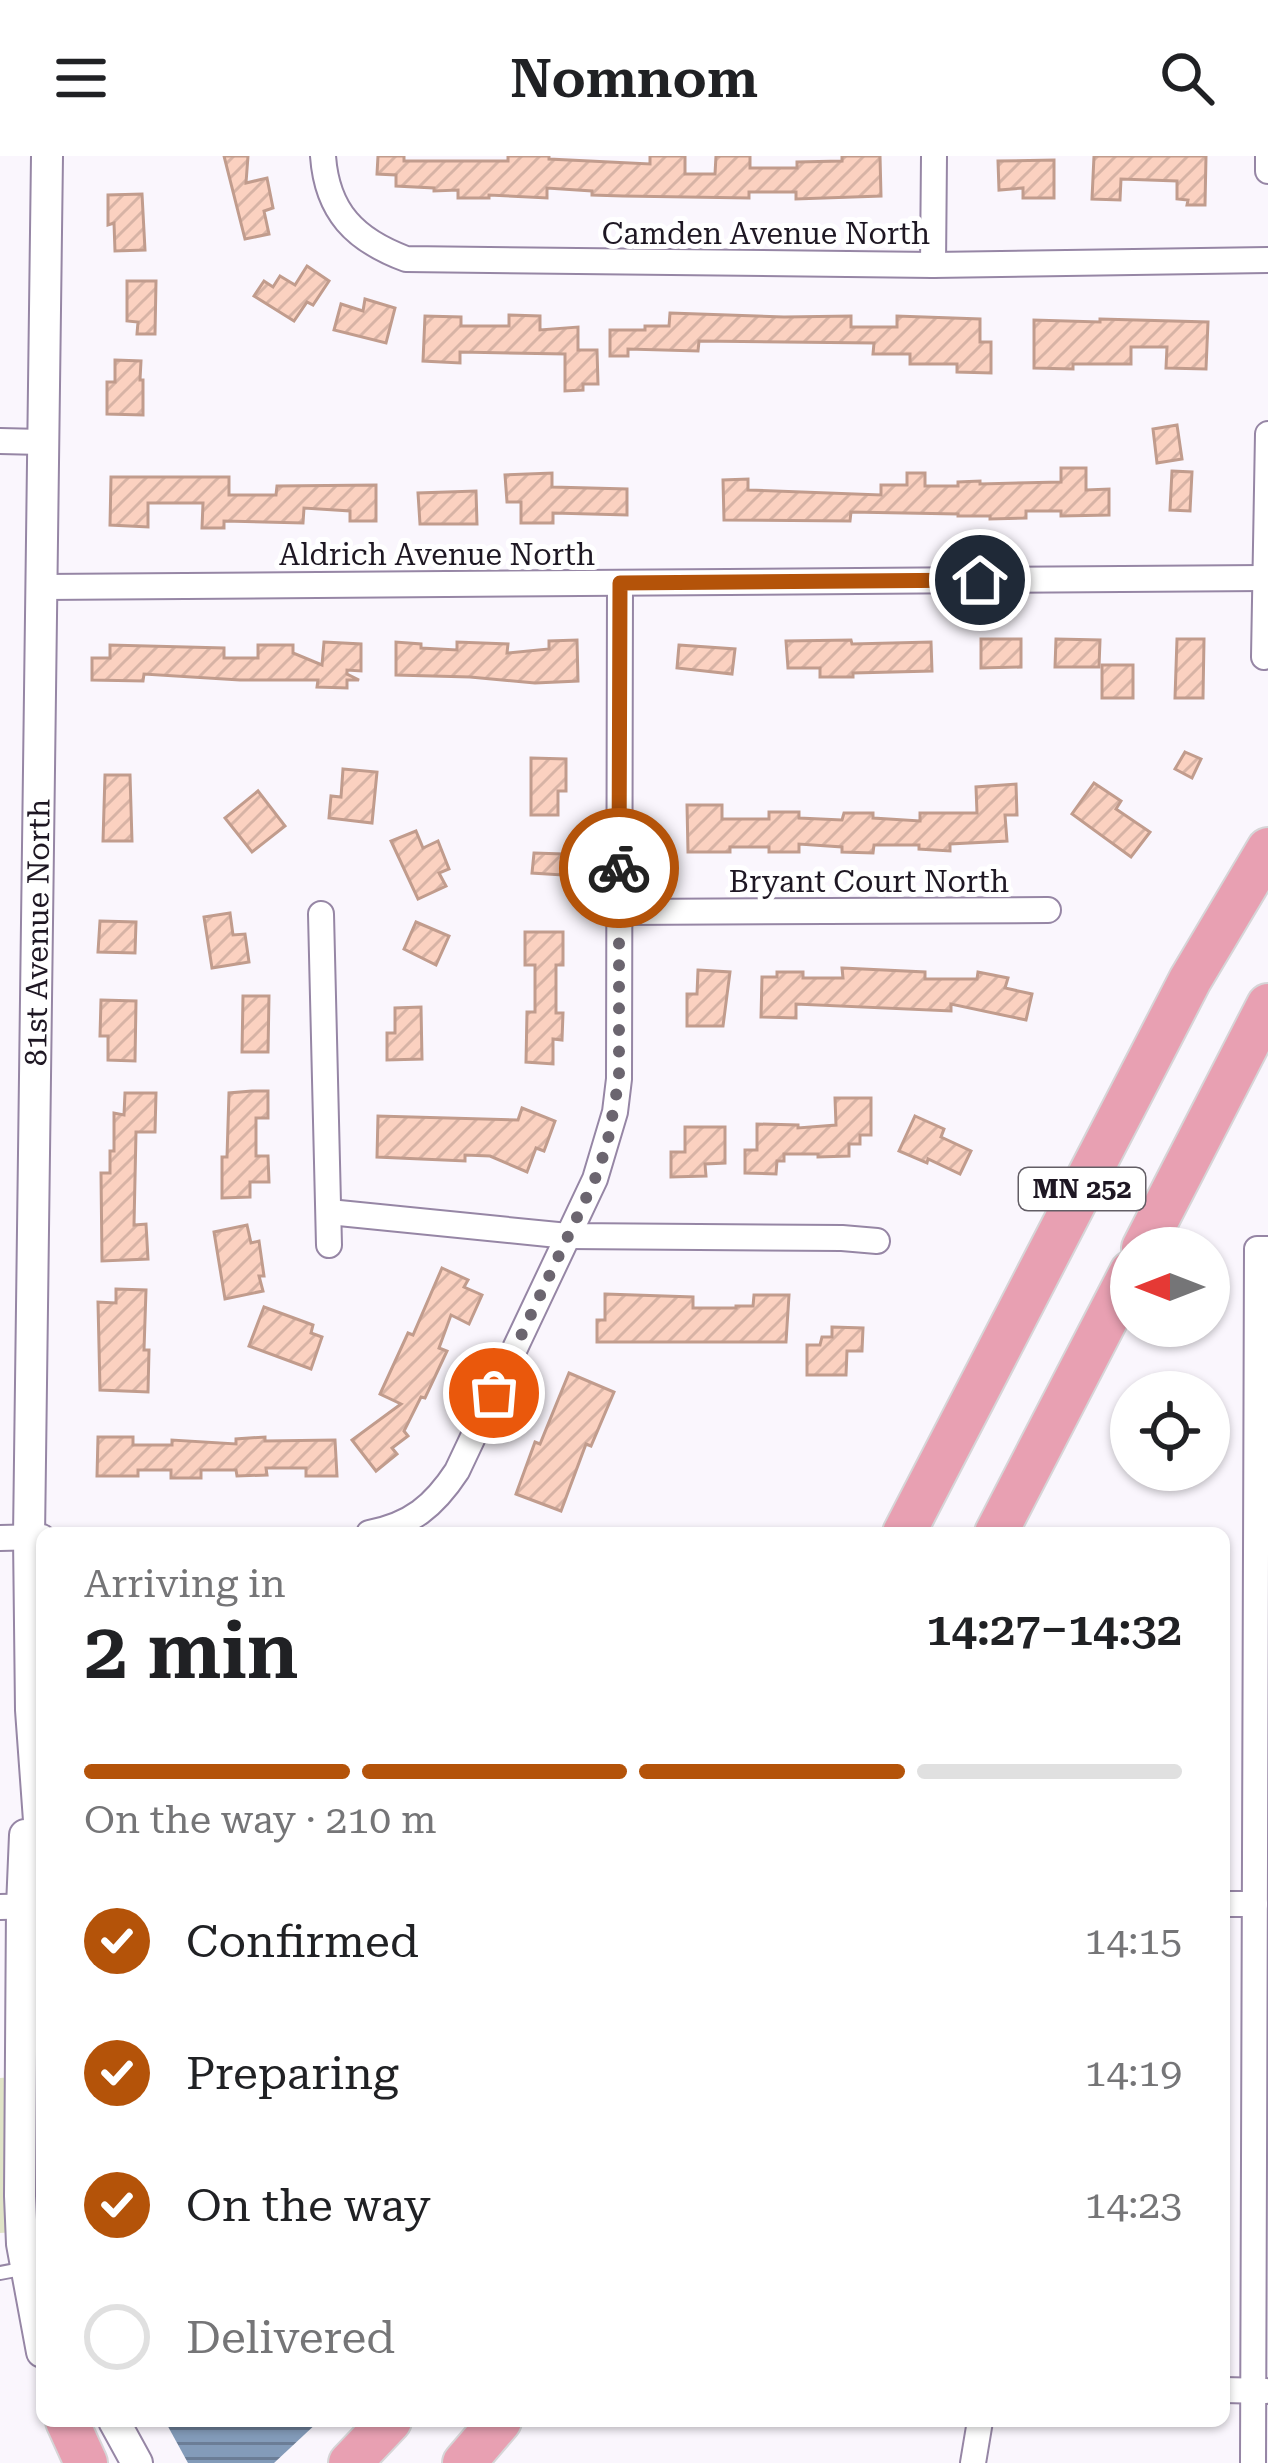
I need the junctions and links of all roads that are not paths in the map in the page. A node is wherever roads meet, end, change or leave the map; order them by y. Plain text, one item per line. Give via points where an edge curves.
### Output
1 (47, 156) edge
2 (323, 156) edge
3 (934, 156) edge
4 (1268, 156) edge
5 (1268, 171) edge
6 (1268, 260) edge
7 (933, 265) junction
8 (1268, 434) edge
9 (0, 441) edge
10 (42, 442) junction
11 (1264, 578) junction
12 (620, 583) junction
13 (42, 587) junction
14 (1264, 657) dead end
15 (1268, 849) edge
16 (1048, 910) dead end
17 (619, 912) junction
18 (321, 914) dead end
19 (1268, 1005) edge
20 (328, 1212) junction
21 (1155, 1227) edge
22 (568, 1236) junction
23 (877, 1241) dead end
24 (328, 1245) dead end
25 (1263, 1249) edge
26 (1110, 1313) edge
27 (1262, 1523) edge
28 (393, 1527) edge
29 (907, 1527) edge
30 (999, 1527) edge
31 (24, 1538) edge
32 (31, 1710) junction
33 (36, 1779) edge
34 (1262, 1830) edge
35 (1230, 1904) edge
36 (1255, 1904) junction
37 (21, 1907) edge
38 (23, 2269) edge
39 (36, 2326) edge
40 (1230, 2390) edge
41 (1261, 2391) edge
42 (71, 2427) edge
43 (73, 2427) edge
44 (117, 2427) edge
45 (384, 2427) edge
46 (495, 2427) edge
47 (979, 2427) edge
48 (86, 2463) edge
49 (100, 2463) edge
50 (137, 2463) edge
51 (350, 2463) edge
52 (464, 2463) edge
53 (974, 2463) edge
54 (1253, 2463) edge

1 - 10 street, 81st Avenue North
2 - 7 street, Camden Avenue North via 325,178 353,230 406,259
3 - 7 street
4 - 5 street
6 - 7 street, Camden Avenue North
8 - 11 street
9 - 10 street
10 - 13 street, 81st Avenue North
11 - 12 street, Aldrich Avenue North
11 - 14 street
12 - 13 street, Aldrich Avenue North
12 - 17 street
13 - 31 street, 81st Avenue North
15 - 29 highway, MN 252 via 1190,980
16 - 17 street, Bryant Court North
17 - 22 street via 614,1112
18 - 20 street
19 - 21 highway, MN 252
20 - 22 street
20 - 24 street
22 - 23 street
22 - 28 street via 457,1471 440,1497
25 - 27 street
26 - 30 highway
27 - 34 street
31 - 32 street, 81st Avenue North
32 - 33 street, 81st Avenue North
32 - 37 street, 81st Avenue North
34 - 36 street
35 - 36 street
36 - 41 street
37 - 38 street, 81st Avenue North
38 - 39 street, 81st Avenue North
40 - 41 street
41 - 54 street
42 - 48 highway
43 - 49 street
44 - 50 street
45 - 51 highway
46 - 52 highway
47 - 53 street

